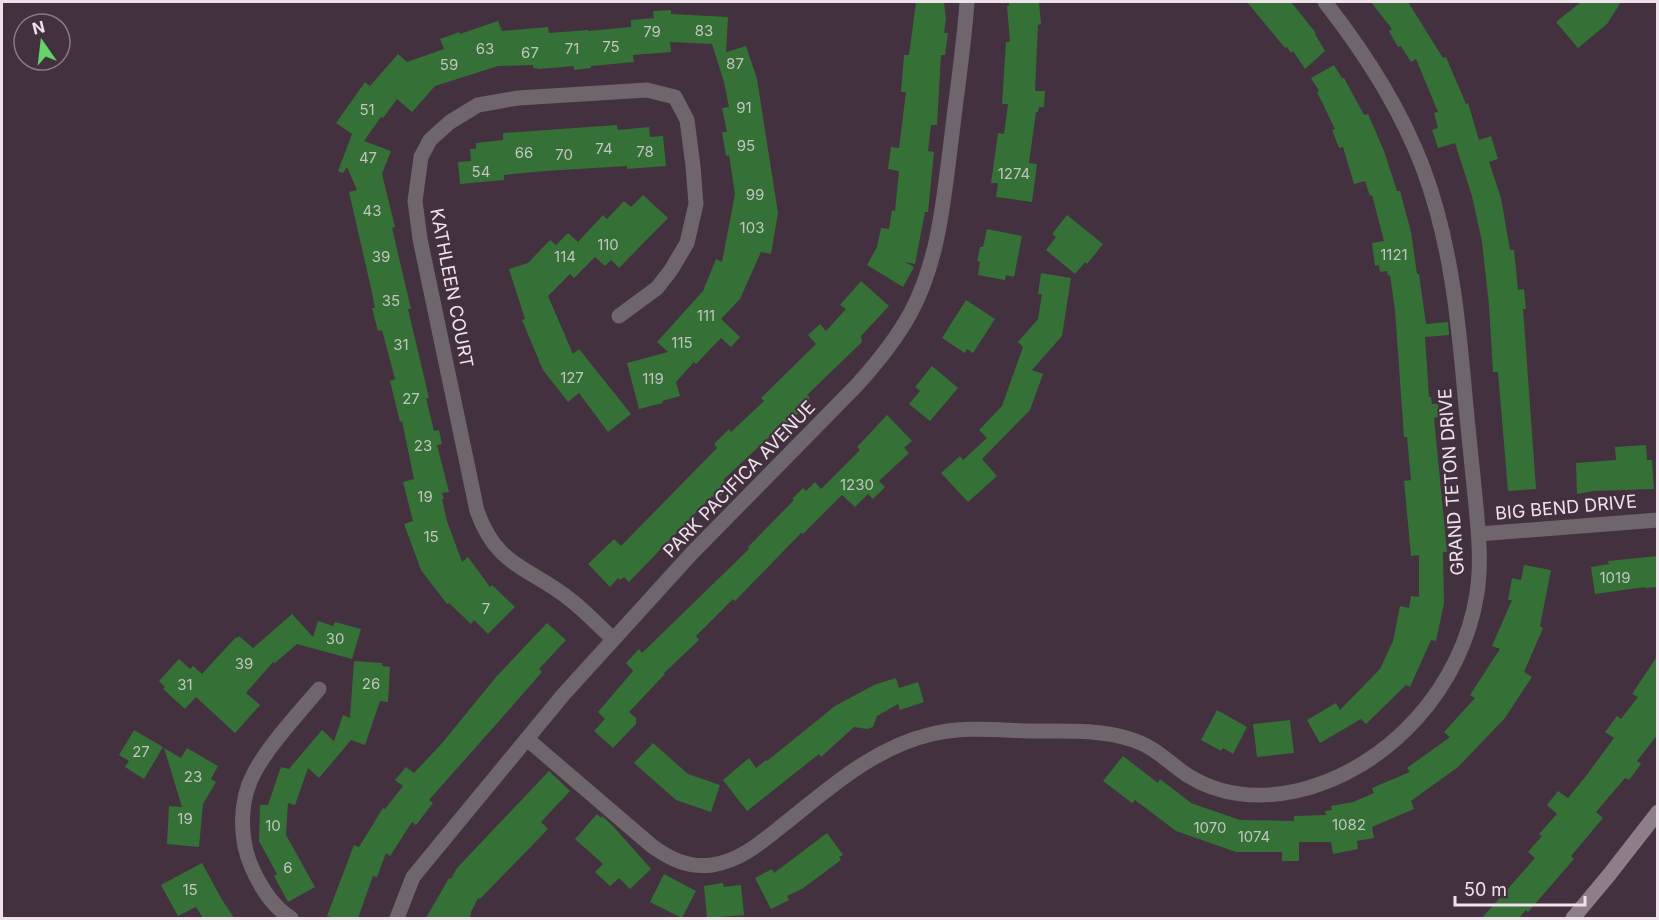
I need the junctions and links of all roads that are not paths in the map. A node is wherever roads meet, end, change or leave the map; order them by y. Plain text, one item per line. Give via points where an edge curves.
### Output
1 (967, 2) edge
2 (1325, 2) edge
3 (619, 316) dead end
4 (1658, 520) edge
5 (1479, 534) junction
6 (613, 639) junction
7 (319, 689) dead end
8 (527, 739) junction
9 (1658, 812) edge
10 (291, 918) edge
11 (398, 918) edge
12 (1573, 918) edge

1 - 6 street, PARK PACIFICA AVENUE via 941,218 912,311 877,364 700,544
2 - 5 street, GRAND TETON DRIVE via 1362,50 1390,97 1411,139 1435,205 1457,310
3 - 6 street, KATHLEEN COURT via 657,288 687,243 696,204 693,166 687,120 675,97 647,90 518,98 478,105 430,140 421,157 415,201 484,531 509,561 571,600
4 - 5 street, BIG BEND DRIVE
5 - 8 street, GRAND TETON DRIVE via 1478,590 1472,620 1447,678 1428,705 1406,730 1355,769 1295,791 1236,794 1209,788 1139,741 1115,734 968,729 935,733 876,755 731,861 711,866 690,865 671,859 652,846
6 - 8 street, PARK PACIFICA AVENUE
7 - 10 street via 253,775 242,820 244,845 258,882 271,902
8 - 11 street, PARK PACIFICA AVENUE via 413,877
9 - 12 street

